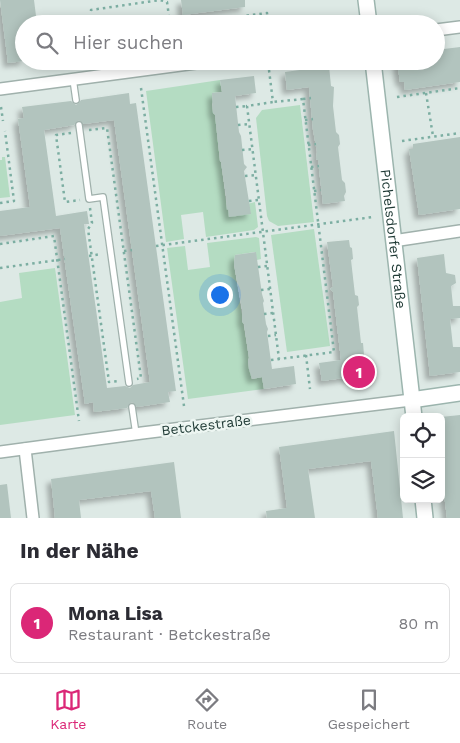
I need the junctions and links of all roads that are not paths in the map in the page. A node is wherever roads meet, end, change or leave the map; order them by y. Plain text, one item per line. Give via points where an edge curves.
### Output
1 (366, 0) edge
2 (368, 15) edge
3 (460, 27) edge
4 (445, 29) edge
5 (142, 70) edge
6 (374, 70) edge
7 (73, 79) junction
8 (0, 89) edge
9 (76, 100) dead end
10 (79, 125) dead end
11 (460, 231) edge
12 (393, 241) junction
13 (129, 383) dead end
14 (460, 393) edge
15 (411, 400) junction
16 (132, 407) dead end
17 (413, 413) edge
18 (136, 434) junction
19 (25, 449) junction
20 (0, 452) edge
21 (423, 503) edge
22 (33, 518) edge
23 (425, 518) edge

1 - 2 street
3 - 4 street
5 - 7 street
6 - 12 street, Pichelsdorfer Straße
7 - 8 street
7 - 9 lane
10 - 13 lane via 89,199 104,197
11 - 12 street
12 - 15 street, Pichelsdorfer Straße
14 - 15 street
15 - 17 street, Pichelsdorfer Straße
15 - 18 street, Betckestraße
16 - 18 lane
18 - 19 street, Betckestraße
19 - 20 street, Betckestraße
19 - 22 street
21 - 23 street

